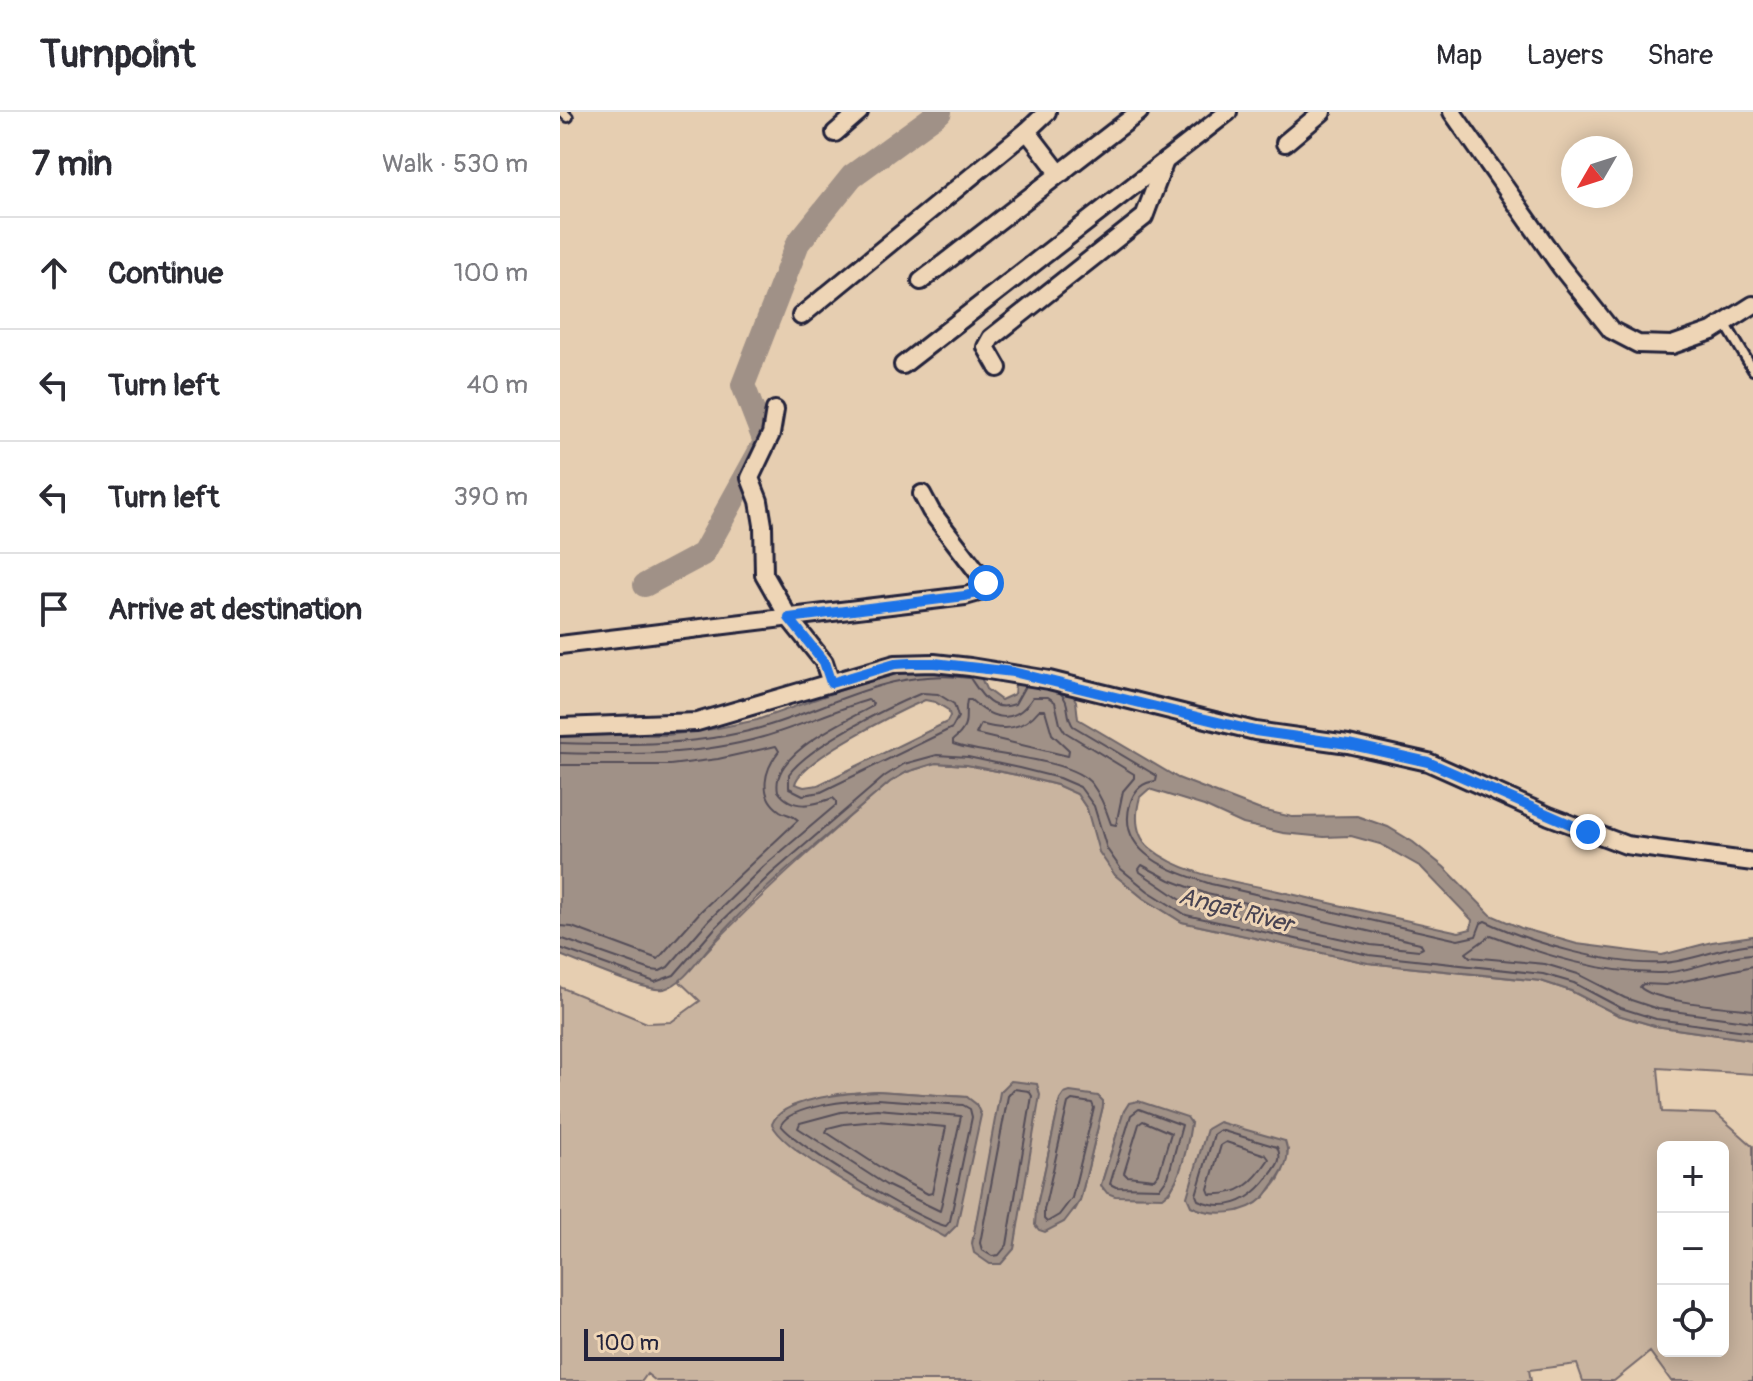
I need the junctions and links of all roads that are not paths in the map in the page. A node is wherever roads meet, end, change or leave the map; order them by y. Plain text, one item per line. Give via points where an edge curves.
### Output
1 (859, 112) edge
2 (1047, 112) edge
3 (1139, 112) edge
4 (1228, 112) edge
5 (1322, 112) edge
6 (1456, 114) edge
7 (1027, 131) junction
8 (835, 133) dead end
9 (1285, 143) dead end
10 (1165, 161) junction
11 (1063, 172) junction
12 (921, 281) dead end
13 (1753, 305) edge
14 (801, 316) dead end
15 (1725, 322) junction
16 (903, 365) dead end
17 (998, 368) dead end
18 (1753, 370) edge
19 (775, 410) dead end
20 (922, 494) dead end
21 (789, 618) junction
22 (560, 645) edge
23 (831, 683) junction
24 (560, 727) edge
25 (1753, 862) edge

1 - 8 street
2 - 7 street
3 - 11 street
4 - 10 street
5 - 9 street
6 - 15 street via 1552,255 1611,330 1638,344 1672,345
7 - 11 street
7 - 14 street
10 - 16 street
10 - 17 street via 1144,217 991,338 987,353
11 - 12 street
13 - 15 street
15 - 18 lane
19 - 21 street via 771,434 750,478 763,525 764,574
20 - 21 street via 986,590
21 - 22 street
21 - 23 street via 824,662
23 - 24 street via 697,722
23 - 25 street via 911,663 1013,672 1255,731 1428,762 1626,845

